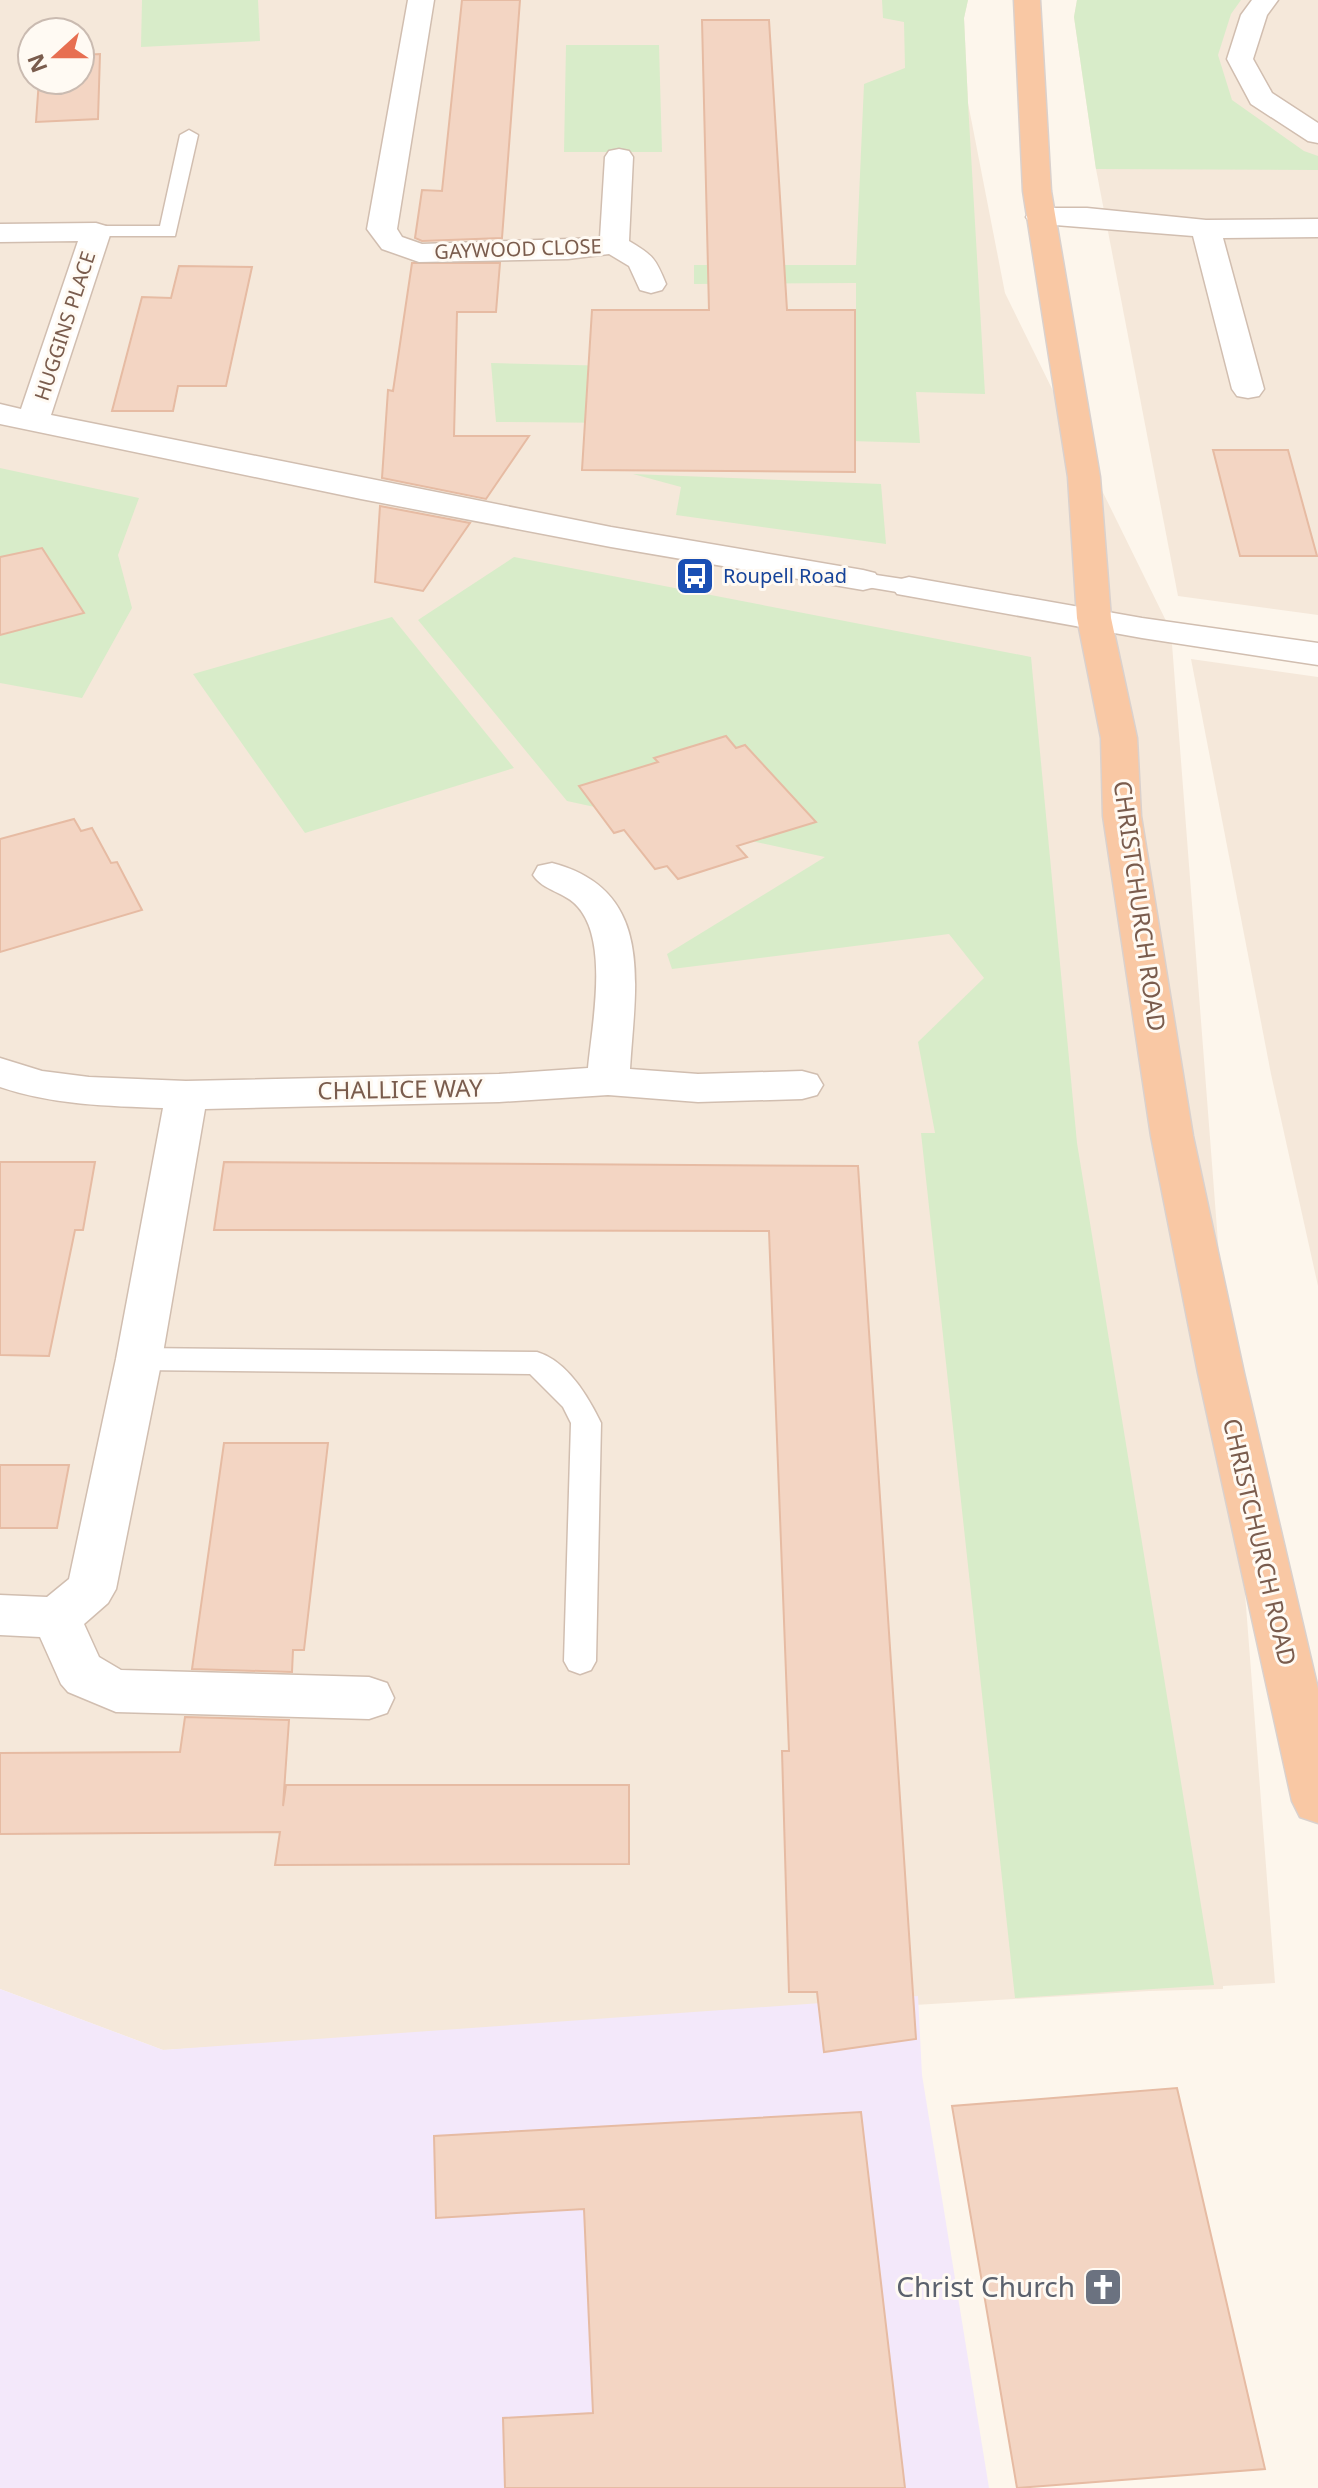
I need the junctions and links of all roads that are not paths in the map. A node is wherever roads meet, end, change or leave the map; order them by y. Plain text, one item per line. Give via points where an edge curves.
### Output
1 (421, 0) edge
2 (1027, 0) edge
3 (1265, 0) edge
4 (189, 135) dead end
5 (1318, 135) edge
6 (619, 157) dead end
7 (1040, 217) junction
8 (1318, 228) edge
9 (1206, 229) junction
10 (96, 232) junction
11 (0, 233) edge
12 (614, 245) junction
13 (651, 284) dead end
14 (1248, 389) dead end
15 (0, 414) edge
16 (33, 420) junction
17 (863, 580) joint
18 (909, 587) joint
19 (1094, 618) junction
20 (1318, 654) edge
21 (552, 875) dead end
22 (0, 1072) edge
23 (608, 1081) junction
24 (802, 1085) dead end
25 (186, 1095) junction
26 (139, 1359) junction
27 (0, 1615) edge
28 (57, 1618) junction
29 (580, 1661) dead end
30 (369, 1698) dead end
31 (1318, 1801) edge

1 - 12 street, GAYWOOD CLOSE via 382,229 392,243 419,253
2 - 7 highway, CHRISTCHURCH ROAD
3 - 5 street via 1254,15 1240,59 1261,98
4 - 10 lane via 168,232
6 - 12 street, GAYWOOD CLOSE
7 - 9 street
7 - 19 highway, CHRISTCHURCH ROAD via 1084,477
8 - 9 street
9 - 14 street
10 - 11 street, HUGGINS PLACE
10 - 16 street, HUGGINS PLACE
12 - 13 street via 642,261
15 - 16 street
16 - 17 street via 392,495
17 - 18 lane
18 - 19 street
19 - 20 street
19 - 31 highway, CHRISTCHURCH ROAD via 1119,738 1122,816 1172,1136
21 - 23 street via 593,898 613,938
22 - 25 street, CHALLICE WAY via 39,1085
23 - 24 street, CHALLICE WAY via 698,1088
23 - 25 street, CHALLICE WAY
25 - 26 street
26 - 28 street via 91,1589
26 - 29 lane via 537,1363 575,1400 586,1423
27 - 28 street
28 - 30 street via 79,1669 116,1691

